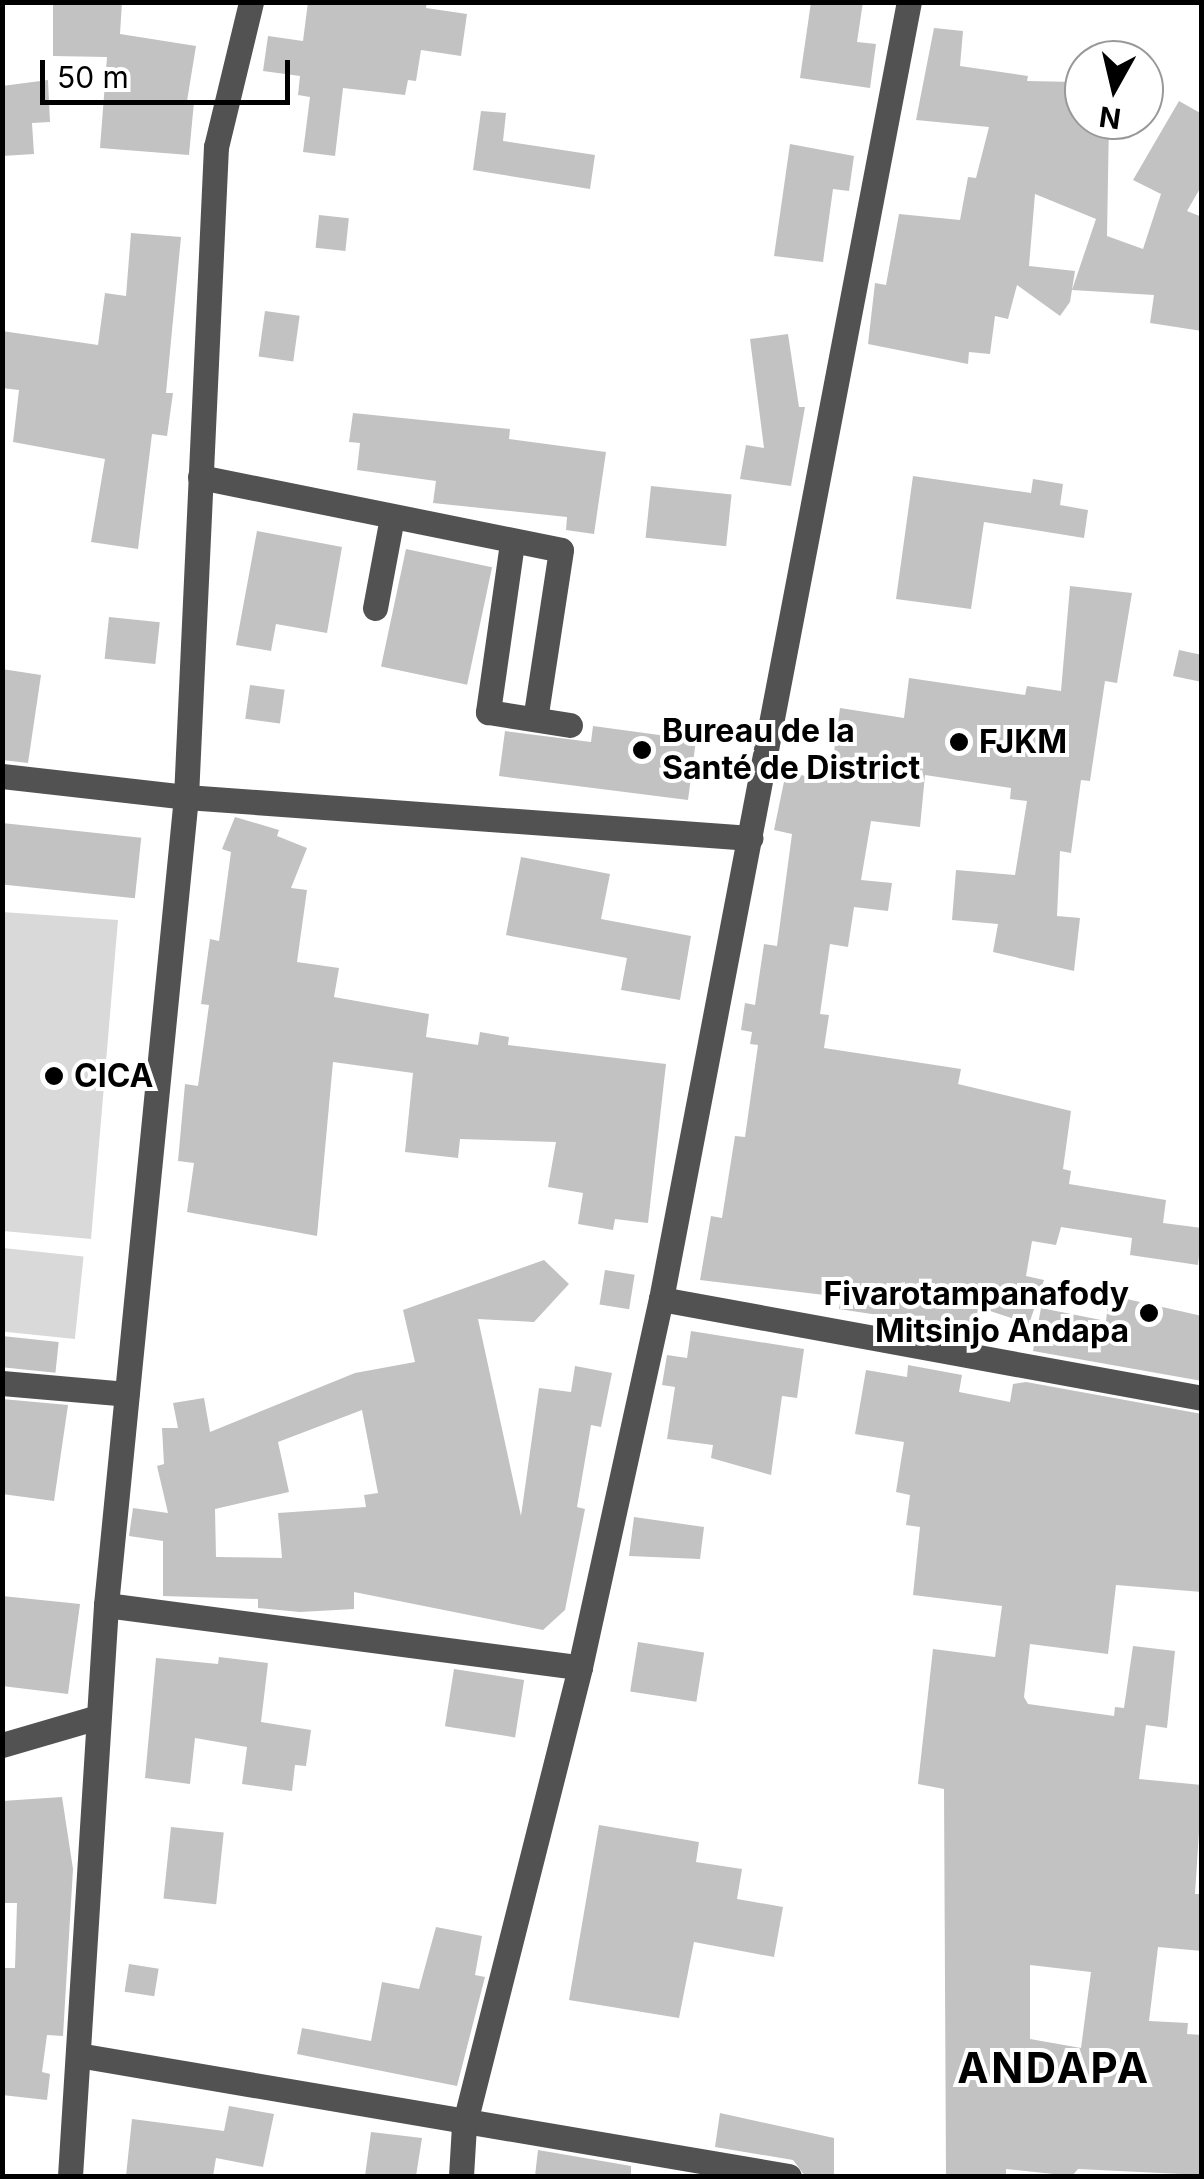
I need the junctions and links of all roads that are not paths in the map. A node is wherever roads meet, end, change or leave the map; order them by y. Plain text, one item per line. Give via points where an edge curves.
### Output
1 (251, 2) edge
2 (909, 2) edge
3 (200, 478) junction
4 (392, 517) junction
5 (512, 542) junction
6 (375, 608) dead end
7 (535, 719) junction
8 (570, 725) dead end
9 (2, 776) edge
10 (186, 797) junction
11 (751, 838) junction
12 (661, 1299) junction
13 (2, 1383) edge
14 (127, 1394) junction
15 (1202, 1398) edge
16 (106, 1605) junction
17 (580, 1667) junction
18 (98, 1717) junction
19 (2, 1745) edge
20 (78, 2055) junction
21 (464, 2126) junction
22 (70, 2176) edge
23 (461, 2176) edge
24 (789, 2176) edge

1 - 3 street via 216,147
2 - 11 street
3 - 4 street
3 - 10 street
4 - 5 street
4 - 6 street
5 - 7 street via 488,712
5 - 7 street via 561,550
7 - 8 street
9 - 10 street
10 - 11 street
10 - 14 street
11 - 12 street
12 - 15 street
12 - 17 street
13 - 14 street
14 - 16 street
16 - 17 street
16 - 18 street
17 - 21 street
18 - 19 street
18 - 20 street
20 - 21 street
20 - 22 street
21 - 23 street
21 - 24 street

